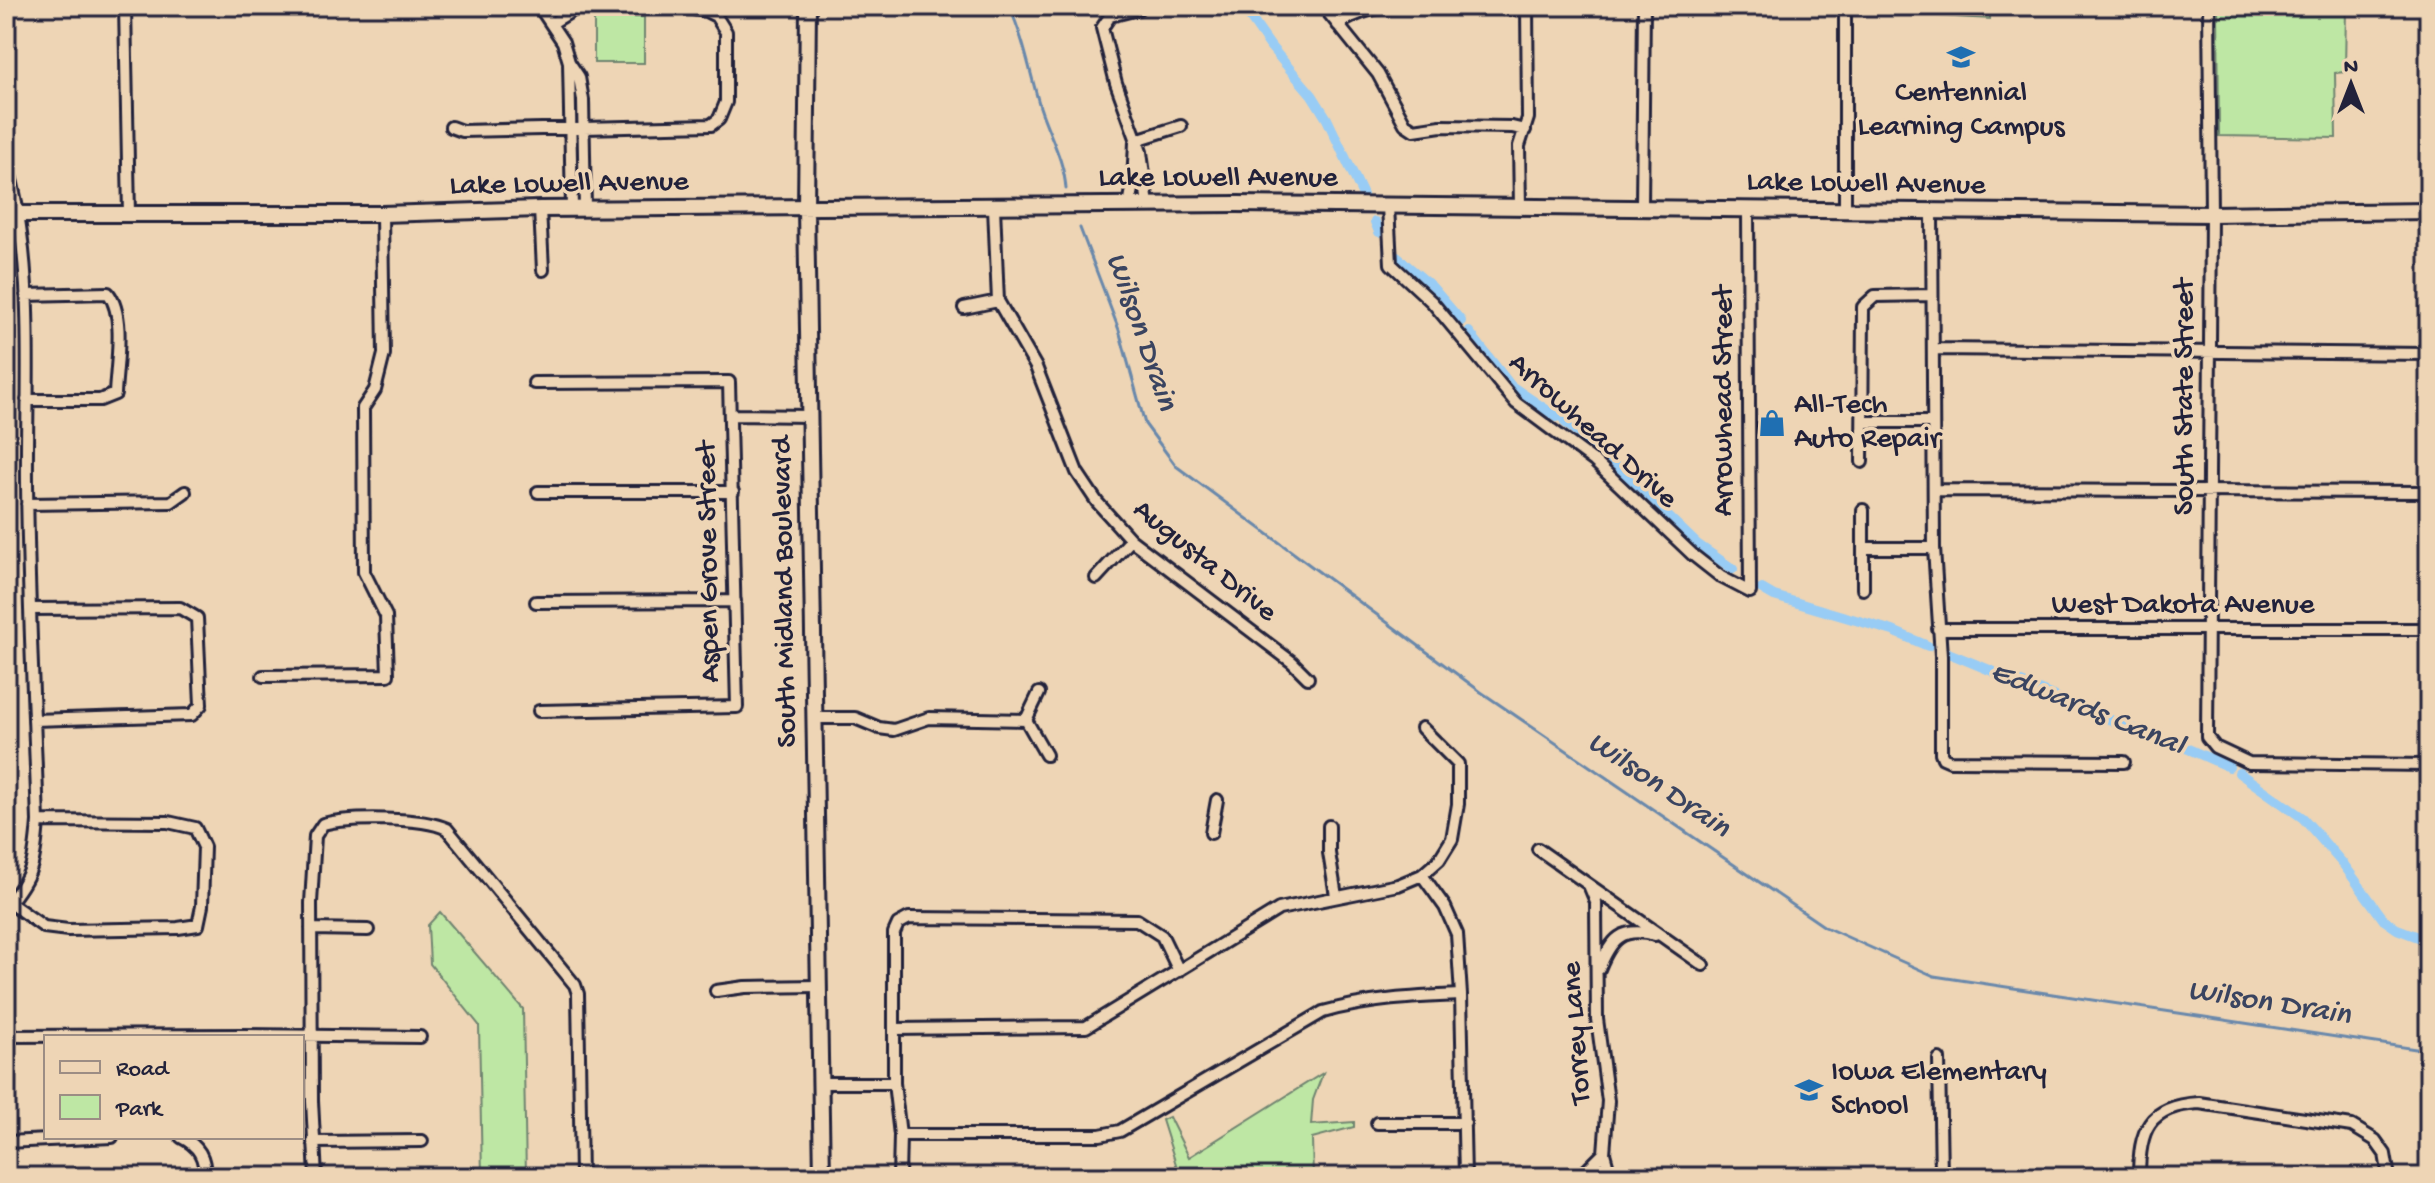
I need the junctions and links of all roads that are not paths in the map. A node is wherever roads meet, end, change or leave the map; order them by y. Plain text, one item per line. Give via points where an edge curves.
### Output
1 (125, 6) edge
2 (539, 6) edge
3 (580, 6) edge
4 (674, 6) edge
5 (808, 6) edge
6 (1323, 6) edge
7 (1403, 6) edge
8 (1448, 6) edge
9 (1644, 6) edge
10 (1845, 6) edge
11 (2209, 6) edge
12 (1527, 7) edge
13 (1138, 9) dead end
14 (552, 23) junction
15 (1338, 25) junction
16 (569, 62) junction
17 (1181, 126) dead end
18 (451, 127) dead end
19 (583, 128) junction
20 (571, 129) junction
21 (1525, 130) junction
22 (1136, 140) junction
23 (6, 161) edge
24 (1129, 205) junction
25 (1148, 205) junction
26 (1388, 206) junction
27 (994, 207) junction
28 (1520, 207) junction
29 (1642, 207) junction
30 (540, 209) junction
31 (579, 209) junction
32 (806, 209) junction
33 (1748, 210) junction
34 (1845, 211) junction
35 (2429, 211) edge
36 (1932, 212) junction
37 (12, 214) edge
38 (382, 214) junction
39 (2211, 214) junction
40 (129, 215) junction
41 (543, 270) dead end
42 (26, 295) junction
43 (1932, 295) junction
44 (998, 301) junction
45 (964, 308) dead end
46 (1933, 349) junction
47 (2209, 352) junction
48 (2429, 354) edge
49 (534, 383) dead end
50 (27, 400) junction
51 (730, 415) junction
52 (809, 416) junction
53 (1863, 422) junction
54 (1932, 422) junction
55 (1862, 462) dead end
56 (1934, 490) junction
57 (185, 492) dead end
58 (538, 492) dead end
59 (733, 492) junction
60 (2209, 492) junction
61 (2429, 492) edge
62 (27, 504) junction
63 (1863, 510) dead end
64 (1131, 540) junction
65 (1864, 548) junction
66 (1934, 548) junction
67 (1096, 578) dead end
68 (1863, 589) dead end
69 (1750, 592) joint
70 (735, 601) junction
71 (536, 602) dead end
72 (30, 609) junction
73 (1938, 629) junction
74 (2429, 629) edge
75 (2208, 630) junction
76 (263, 676) dead end
77 (1308, 678) dead end
78 (1039, 693) dead end
79 (539, 711) dead end
80 (814, 718) junction
81 (34, 720) junction
82 (1026, 720) junction
83 (1422, 728) dead end
84 (1046, 755) dead end
85 (2124, 762) dead end
86 (2429, 765) edge
87 (1217, 800) dead end
88 (38, 821) junction
89 (1329, 826) dead end
90 (1211, 833) dead end
91 (1538, 849) dead end
92 (1422, 875) junction
93 (1589, 885) junction
94 (1336, 896) junction
95 (8, 905) edge
96 (311, 929) junction
97 (368, 930) dead end
98 (1665, 938) junction
99 (1703, 965) dead end
100 (1179, 971) junction
101 (1596, 976) junction
102 (818, 986) junction
103 (716, 991) dead end
104 (1461, 995) junction
105 (894, 1029) junction
106 (304, 1035) edge
107 (311, 1035) junction
108 (6, 1036) edge
109 (44, 1036) edge
110 (420, 1037) dead end
111 (1939, 1059) dead end
112 (820, 1083) junction
113 (894, 1083) junction
114 (1377, 1123) dead end
115 (1465, 1123) junction
116 (900, 1135) junction
117 (70, 1139) edge
118 (184, 1139) edge
119 (422, 1141) dead end
120 (6, 1142) edge
121 (313, 1142) junction
122 (1604, 1153) junction
123 (205, 1177) edge
124 (316, 1177) edge
125 (581, 1177) edge
126 (822, 1177) edge
127 (899, 1177) edge
128 (1465, 1177) edge
129 (1580, 1177) edge
130 (1604, 1177) edge
131 (1941, 1177) edge
132 (2139, 1177) edge
133 (2389, 1177) edge

1 - 40 street
2 - 14 street
3 - 14 street
4 - 19 street via 706,11 726,32 726,102 719,119 699,127
5 - 32 main road, South Midland Boulevard
6 - 15 street
7 - 15 street via 1370,9
8 - 12 street
9 - 29 street
10 - 34 street
11 - 39 street, South State Street
12 - 21 street
13 - 22 street via 1110,16 1102,28
14 - 16 street
15 - 21 street via 1414,130
16 - 19 street via 579,77
16 - 20 street
17 - 22 street
18 - 20 street
19 - 20 street
19 - 31 street
20 - 31 street
21 - 28 street via 1519,146
22 - 24 street
22 - 25 street
23 - 37 street
24 - 25 main road, Lake Lowell Avenue
24 - 27 main road, Lake Lowell Avenue
25 - 26 main road, Lake Lowell Avenue
26 - 28 main road, Lake Lowell Avenue
26 - 69 street, Arrowhead Drive via 1391,264 1432,302 1503,390 1594,461 1693,555
27 - 32 main road, Lake Lowell Avenue
27 - 44 street, Augusta Drive
28 - 29 main road, Lake Lowell Avenue
29 - 33 main road, Lake Lowell Avenue
30 - 31 main road, Lake Lowell Avenue
30 - 38 main road, Lake Lowell Avenue
30 - 41 street
31 - 32 main road, Lake Lowell Avenue
32 - 52 main road, South Midland Boulevard
33 - 34 main road, Lake Lowell Avenue
33 - 69 street, Arrowhead Street
34 - 36 main road, Lake Lowell Avenue
35 - 39 main road, Lake Lowell Avenue
36 - 39 main road, Lake Lowell Avenue
36 - 43 street
37 - 40 main road, Lake Lowell Avenue
37 - 42 street
38 - 40 main road, Lake Lowell Avenue
38 - 76 street via 384,354 375,390 363,408 364,572 386,616 388,675
39 - 47 street, South State Street
42 - 50 street
42 - 50 street via 108,293 119,318 115,394 100,400
43 - 46 street
43 - 53 street via 1875,296 1863,307
44 - 45 street
44 - 64 street, Augusta Drive via 1036,367 1077,472
46 - 47 street
46 - 54 street
47 - 48 street
47 - 60 street, South State Street
49 - 51 street, Aspen Grove Street via 729,382
50 - 62 street
51 - 52 street, Aspen Grove Street
51 - 59 street, Aspen Grove Street
52 - 80 main road, South Midland Boulevard
53 - 54 street
53 - 55 street
54 - 56 street
56 - 60 street
56 - 66 street
57 - 62 street via 171,502
58 - 59 street
59 - 70 street, Aspen Grove Street
60 - 61 street
60 - 75 street, South State Street
62 - 72 street
63 - 65 street
64 - 67 street
64 - 77 street, Augusta Drive
65 - 66 street
65 - 68 street
66 - 73 street
70 - 71 street
70 - 79 street, Aspen Grove Street via 737,707
72 - 81 street
72 - 81 street via 180,608 197,618 201,705 192,715
73 - 75 street, West Dakota Avenue
73 - 85 street via 1943,758
74 - 75 street, West Dakota Avenue
75 - 86 street, South State Street via 2207,737 2215,747 2249,763
78 - 82 street
80 - 82 street via 855,718 894,730 929,718
80 - 102 main road, South Midland Boulevard
81 - 88 street
82 - 84 street
83 - 92 street via 1458,764 1452,839
87 - 90 street
88 - 95 street via 33,868
88 - 95 street via 168,822 195,828 204,847 198,925 68,930 44,927
89 - 94 street
91 - 93 street
92 - 94 street via 1398,885
92 - 104 street via 1457,934
93 - 98 street
93 - 101 street, Torrey Lane via 1596,902
94 - 100 street via 1279,909
96 - 97 street
96 - 107 street
96 - 125 street via 315,836 323,824 406,821 447,829 575,985
98 - 99 street
98 - 101 street via 1627,932 1610,946
100 - 105 street via 1086,1027
100 - 105 street via 1162,936 1137,920 909,918 894,933
101 - 122 street, Torrey Lane via 1608,1101
102 - 103 street
102 - 112 main road, South Midland Boulevard
104 - 115 street
104 - 116 street via 1393,998 1323,1012 1120,1131
105 - 113 street
106 - 107 street
107 - 110 street
107 - 121 street
108 - 109 street
111 - 131 street
112 - 113 street
112 - 126 main road, South Midland Boulevard
113 - 116 street
114 - 115 street
115 - 128 street
116 - 127 street
117 - 120 street
118 - 123 street via 199,1149
119 - 121 street
121 - 124 street
122 - 129 street
122 - 130 street, Torrey Lane
132 - 133 street via 2139,1149 2147,1125 2178,1104 2199,1103 2352,1126 2375,1140 2385,1154

